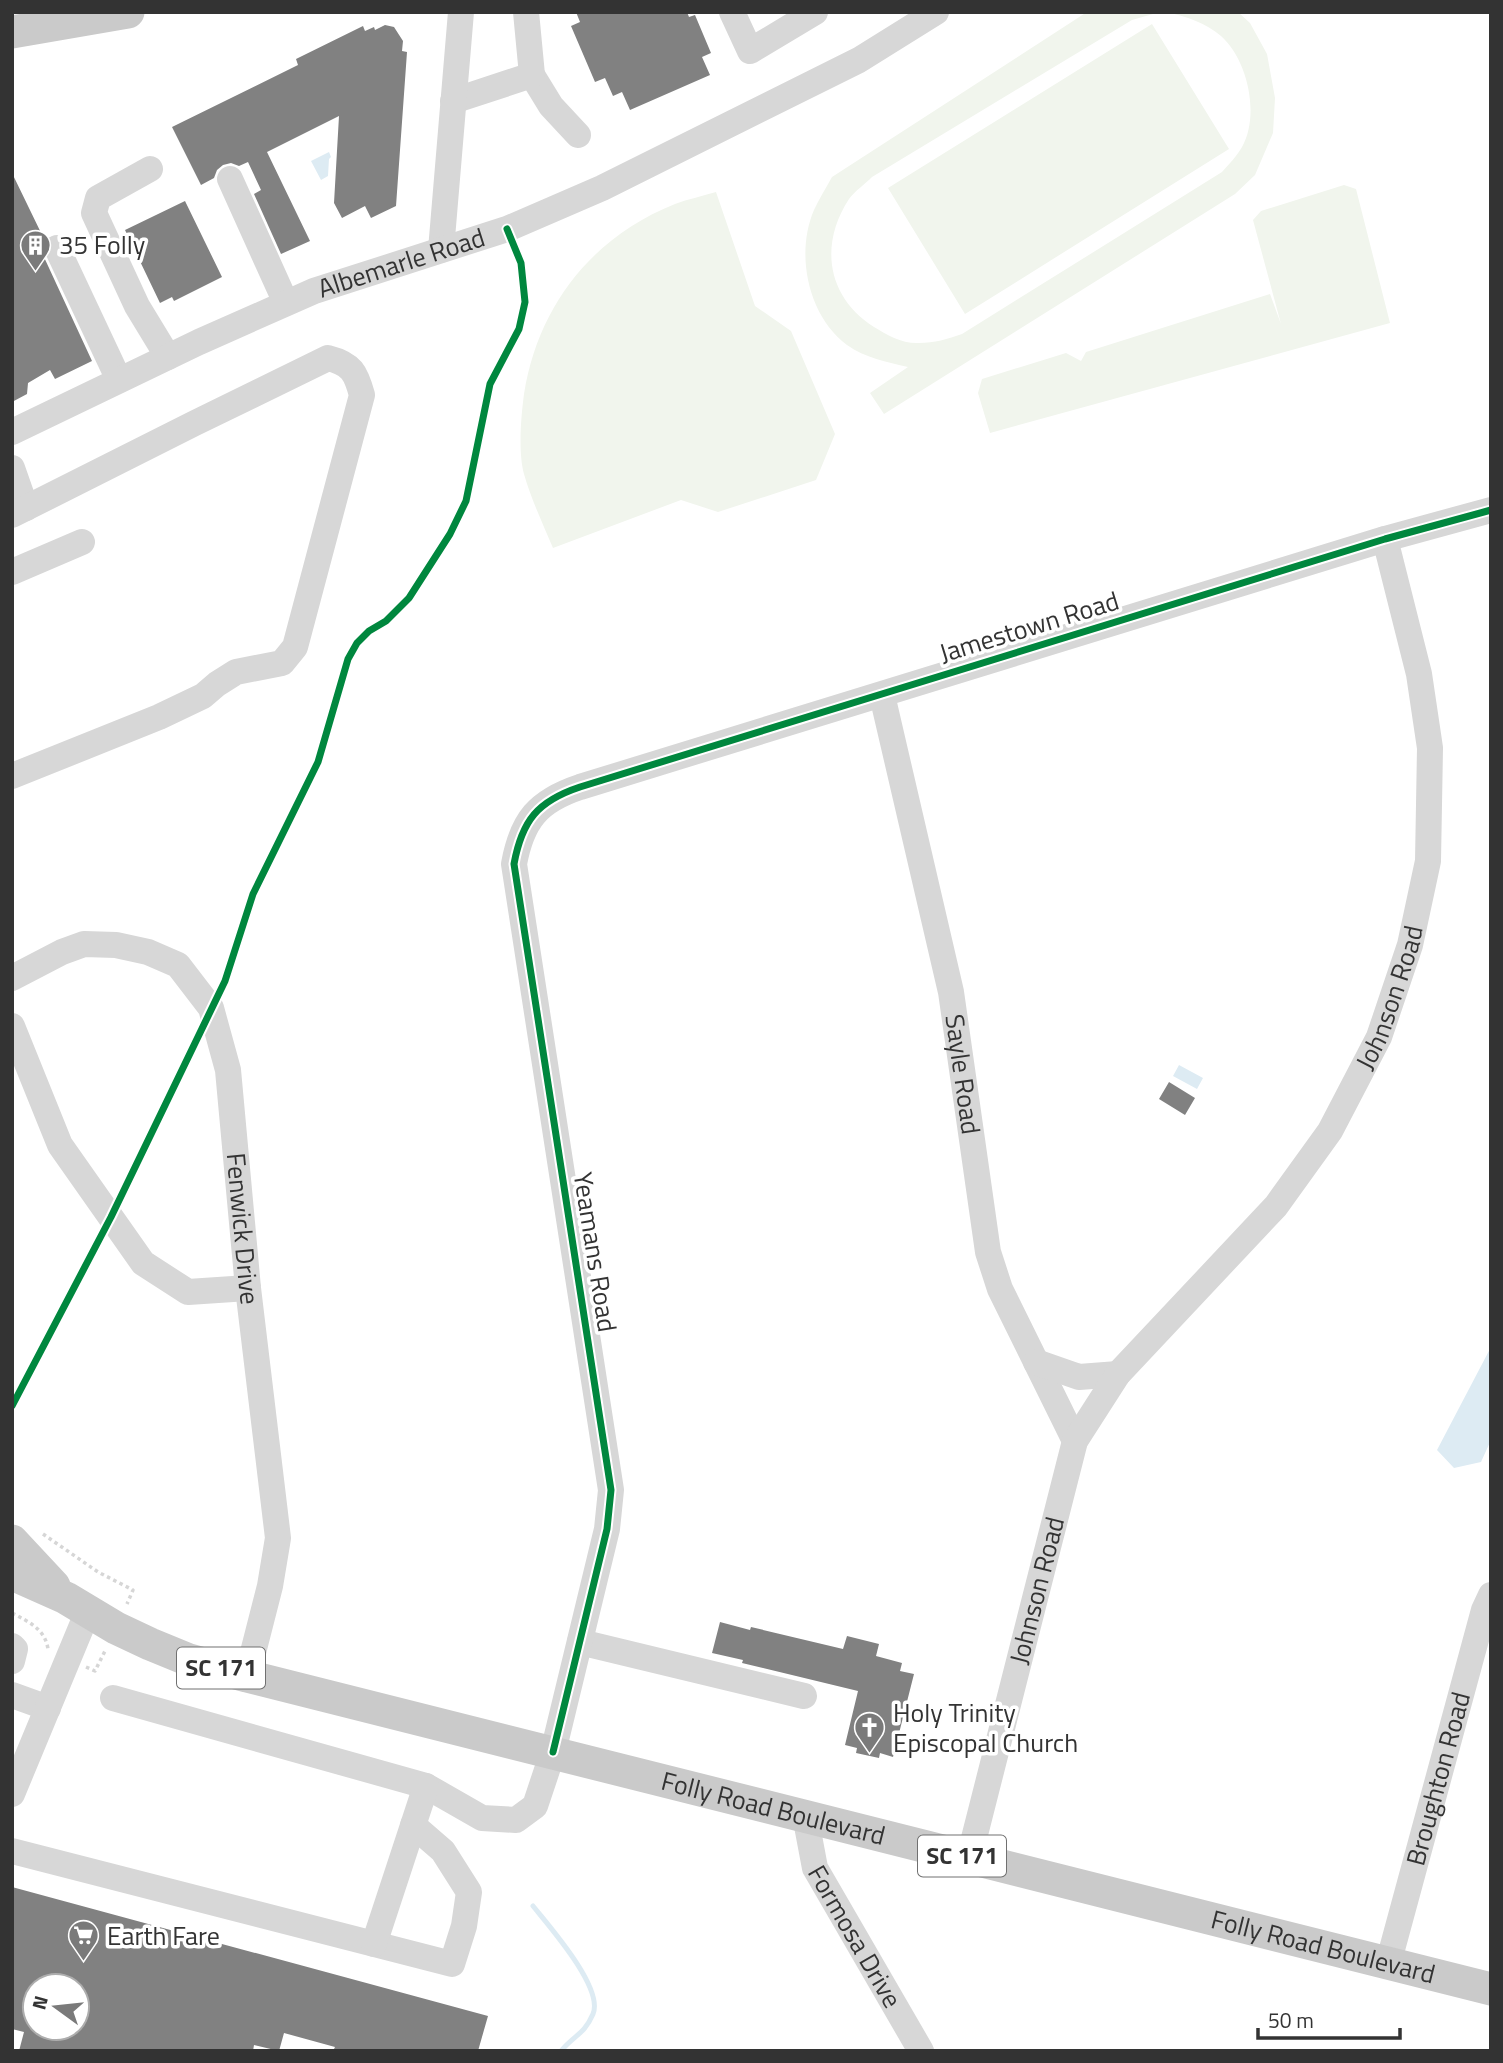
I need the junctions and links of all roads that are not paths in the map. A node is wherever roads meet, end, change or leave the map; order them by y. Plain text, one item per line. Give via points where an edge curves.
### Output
1 (128, 12) edge
2 (461, 12) edge
3 (526, 12) edge
4 (732, 12) edge
5 (815, 12) edge
6 (936, 12) edge
7 (12, 32) edge
8 (532, 75) junction
9 (453, 101) junction
10 (578, 135) dead end
11 (150, 169) dead end
12 (230, 180) dead end
13 (57, 248) dead end
14 (441, 250) junction
15 (286, 303) junction
16 (168, 357) junction
17 (119, 380) junction
18 (12, 432) edge
19 (12, 468) edge
20 (1491, 510) edge
21 (19, 512) edge
22 (1385, 539) junction
23 (82, 542) dead end
24 (12, 572) edge
25 (882, 695) junction
26 (12, 776) edge
27 (580, 787) joint
28 (12, 978) edge
29 (12, 1026) edge
30 (248, 1287) junction
31 (1036, 1362) junction
32 (1118, 1374) junction
33 (1075, 1441) junction
34 (12, 1541) edge
35 (12, 1574) edge
36 (77, 1605) junction
37 (1489, 1605) edge
38 (580, 1642) junction
39 (12, 1646) edge
40 (12, 1661) edge
41 (247, 1676) junction
42 (12, 1695) edge
43 (804, 1696) dead end
44 (113, 1698) dead end
45 (48, 1707) junction
46 (553, 1752) junction
47 (426, 1786) junction
48 (12, 1794) edge
49 (805, 1815) junction
50 (413, 1825) junction
51 (12, 1851) edge
52 (970, 1858) junction
53 (374, 1944) junction
54 (1388, 1964) junction
55 (1491, 1989) edge
56 (922, 2051) edge

1 - 7 main road
2 - 9 street
3 - 8 street
4 - 5 street via 750,51
6 - 14 street, Albemarle Road via 859,60 602,188 507,229
8 - 9 street
8 - 10 street via 551,106
9 - 14 street
11 - 16 street via 99,198 94,213 137,306
12 - 15 street
13 - 17 street
14 - 15 street, Albemarle Road
15 - 16 street, Albemarle Road
16 - 17 street, Albemarle Road
17 - 18 street, Albemarle Road
19 - 21 street
20 - 22 street, Jamestown Road
21 - 26 street via 328,358 344,362 356,375 362,395 295,647 282,663 236,672 204,696 159,717
22 - 25 street, Jamestown Road
22 - 32 street, Johnson Road via 1419,674 1430,748 1428,861 1410,946 1379,1037 1330,1131 1276,1206
23 - 24 street
25 - 27 street, Jamestown Road
25 - 31 street, Sayle Road via 951,992 988,1252 1000,1289
27 - 38 street, Yeamans Road via 557,795 537,810 519,839 514,864 611,1490 607,1529
28 - 30 street, Fenwick Drive via 84,944 116,945 178,965 211,1008 228,1070
29 - 30 street via 60,1145 144,1263 188,1293
30 - 41 street, Fenwick Drive via 278,1538
31 - 32 street via 1079,1377
31 - 33 street, Sayle Road
32 - 33 street, Johnson Road
33 - 52 street, Johnson Road
34 - 36 main road, Folly Road Boulevard
35 - 36 main road, Folly Road Boulevard / SC 171
36 - 41 main road, Folly Road Boulevard / SC 171 via 150,1644
36 - 45 street
37 - 54 street, Broughton Road
38 - 43 street
38 - 46 street, Yeamans Road
39 - 40 street
41 - 46 main road, Folly Road Boulevard / SC 171
42 - 45 street
44 - 47 street, Yeamans Road
45 - 48 street
46 - 47 street, Yeamans Road via 535,1806 516,1820 482,1818
46 - 49 main road, Folly Road Boulevard / SC 171
47 - 50 street
49 - 52 main road, Folly Road Boulevard / SC 171
49 - 56 street, Formosa Drive via 815,1868
50 - 53 street
50 - 53 street via 443,1851 469,1892 452,1964
51 - 53 street
52 - 54 main road, Folly Road Boulevard / SC 171
54 - 55 main road, Folly Road Boulevard / SC 171

